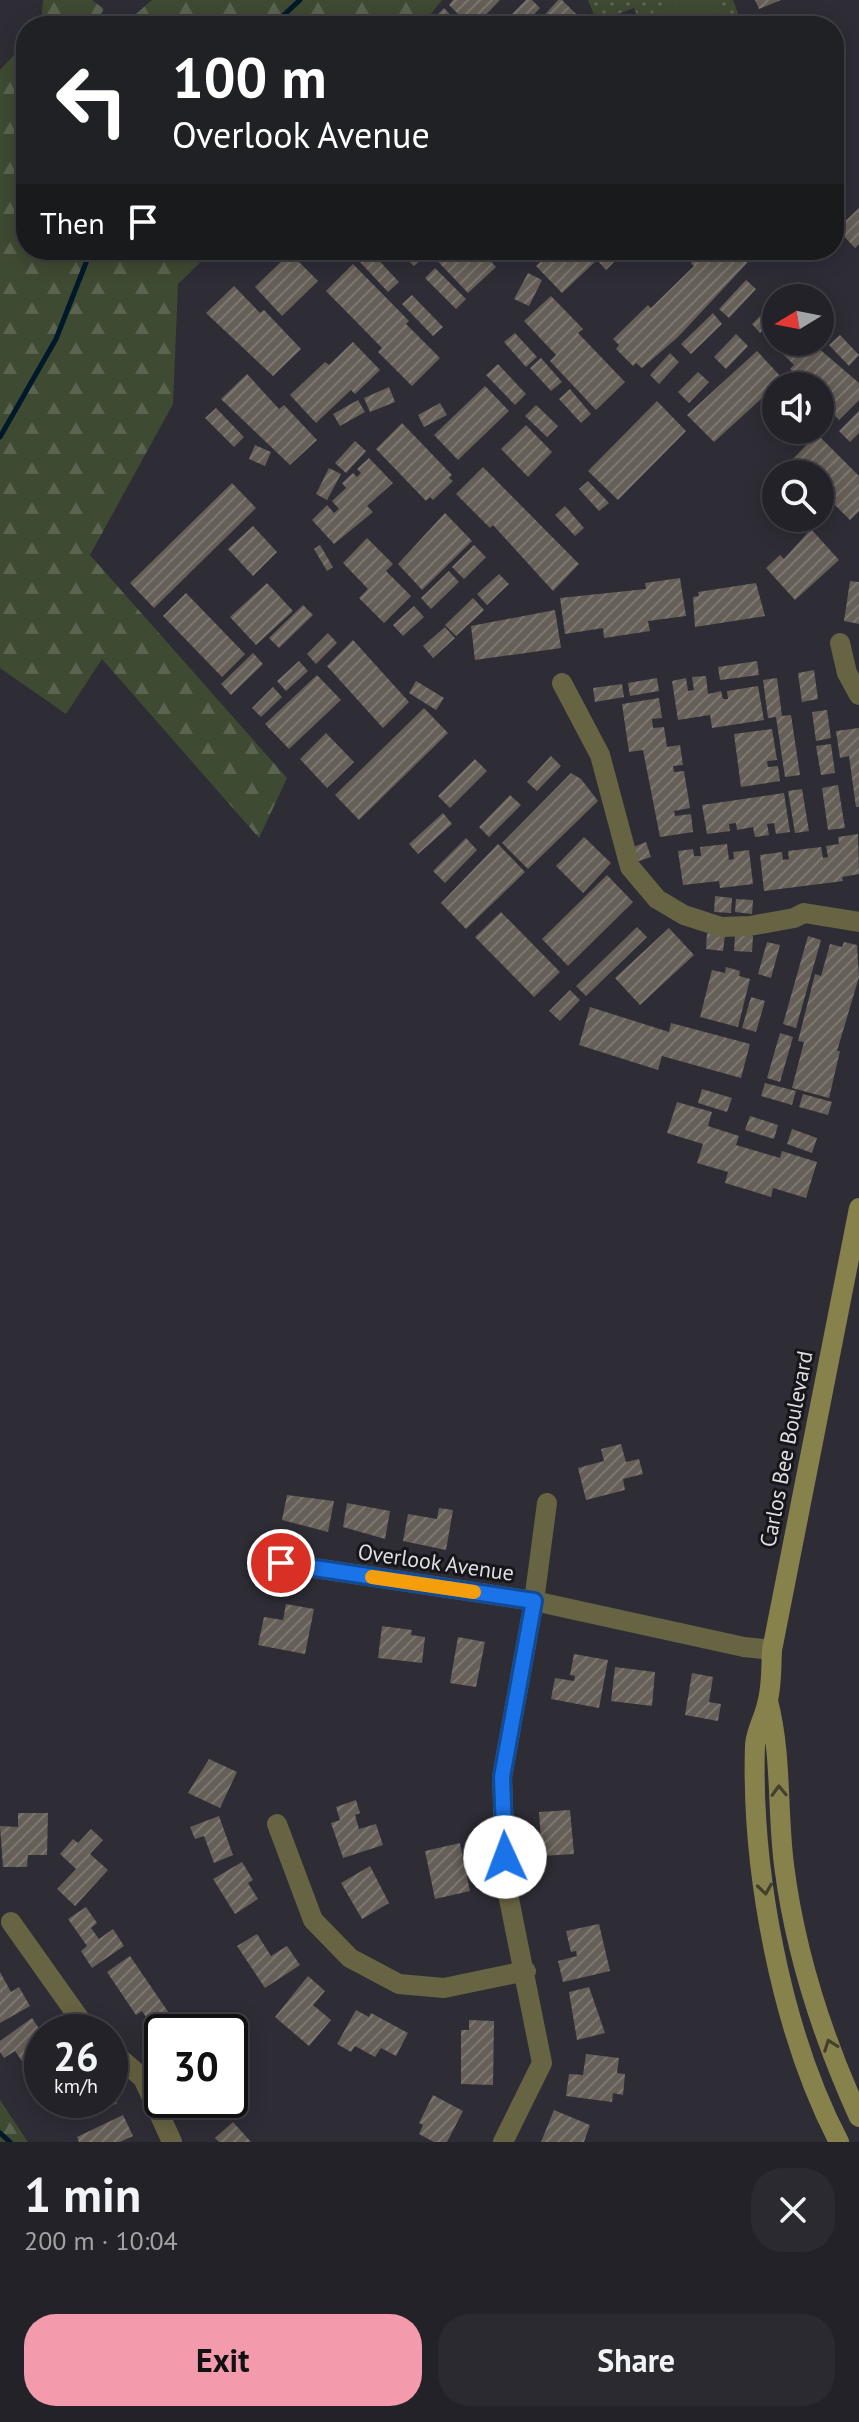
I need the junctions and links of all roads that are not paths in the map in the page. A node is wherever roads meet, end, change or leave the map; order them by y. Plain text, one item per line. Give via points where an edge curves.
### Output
1 (840, 643) dead end
2 (562, 683) dead end
3 (859, 695) edge
4 (859, 922) edge
5 (859, 1208) edge
6 (547, 1503) dead end
7 (281, 1563) dead end
8 (534, 1601) junction
9 (772, 1650) junction
10 (768, 1701) junction
11 (277, 1824) dead end
12 (11, 1922) dead end
13 (526, 1971) junction
14 (76, 2014) edge
15 (128, 2065) edge
16 (859, 2117) edge
17 (172, 2142) edge
18 (503, 2142) edge
19 (839, 2142) edge

1 - 3 street
2 - 4 street via 600,755 630,867 657,899 721,927 804,913
5 - 9 main road, Carlos Bee Boulevard
6 - 8 street
7 - 8 street, Overlook Avenue
8 - 9 street, Overlook Avenue
8 - 13 street via 502,1777 506,1884
9 - 10 main road, Carlos Bee Boulevard
16 -> 10 main road, Carlos Bee Boulevard via 818,2012 798,1941 784,1867 778,1741
10 -> 19 main road, Carlos Bee Boulevard via 755,1740 764,1883 796,2031
11 - 13 street via 313,1920 350,1958 399,1984 444,1988
12 - 14 street
13 - 18 street via 542,2063
15 - 17 street via 143,2078

